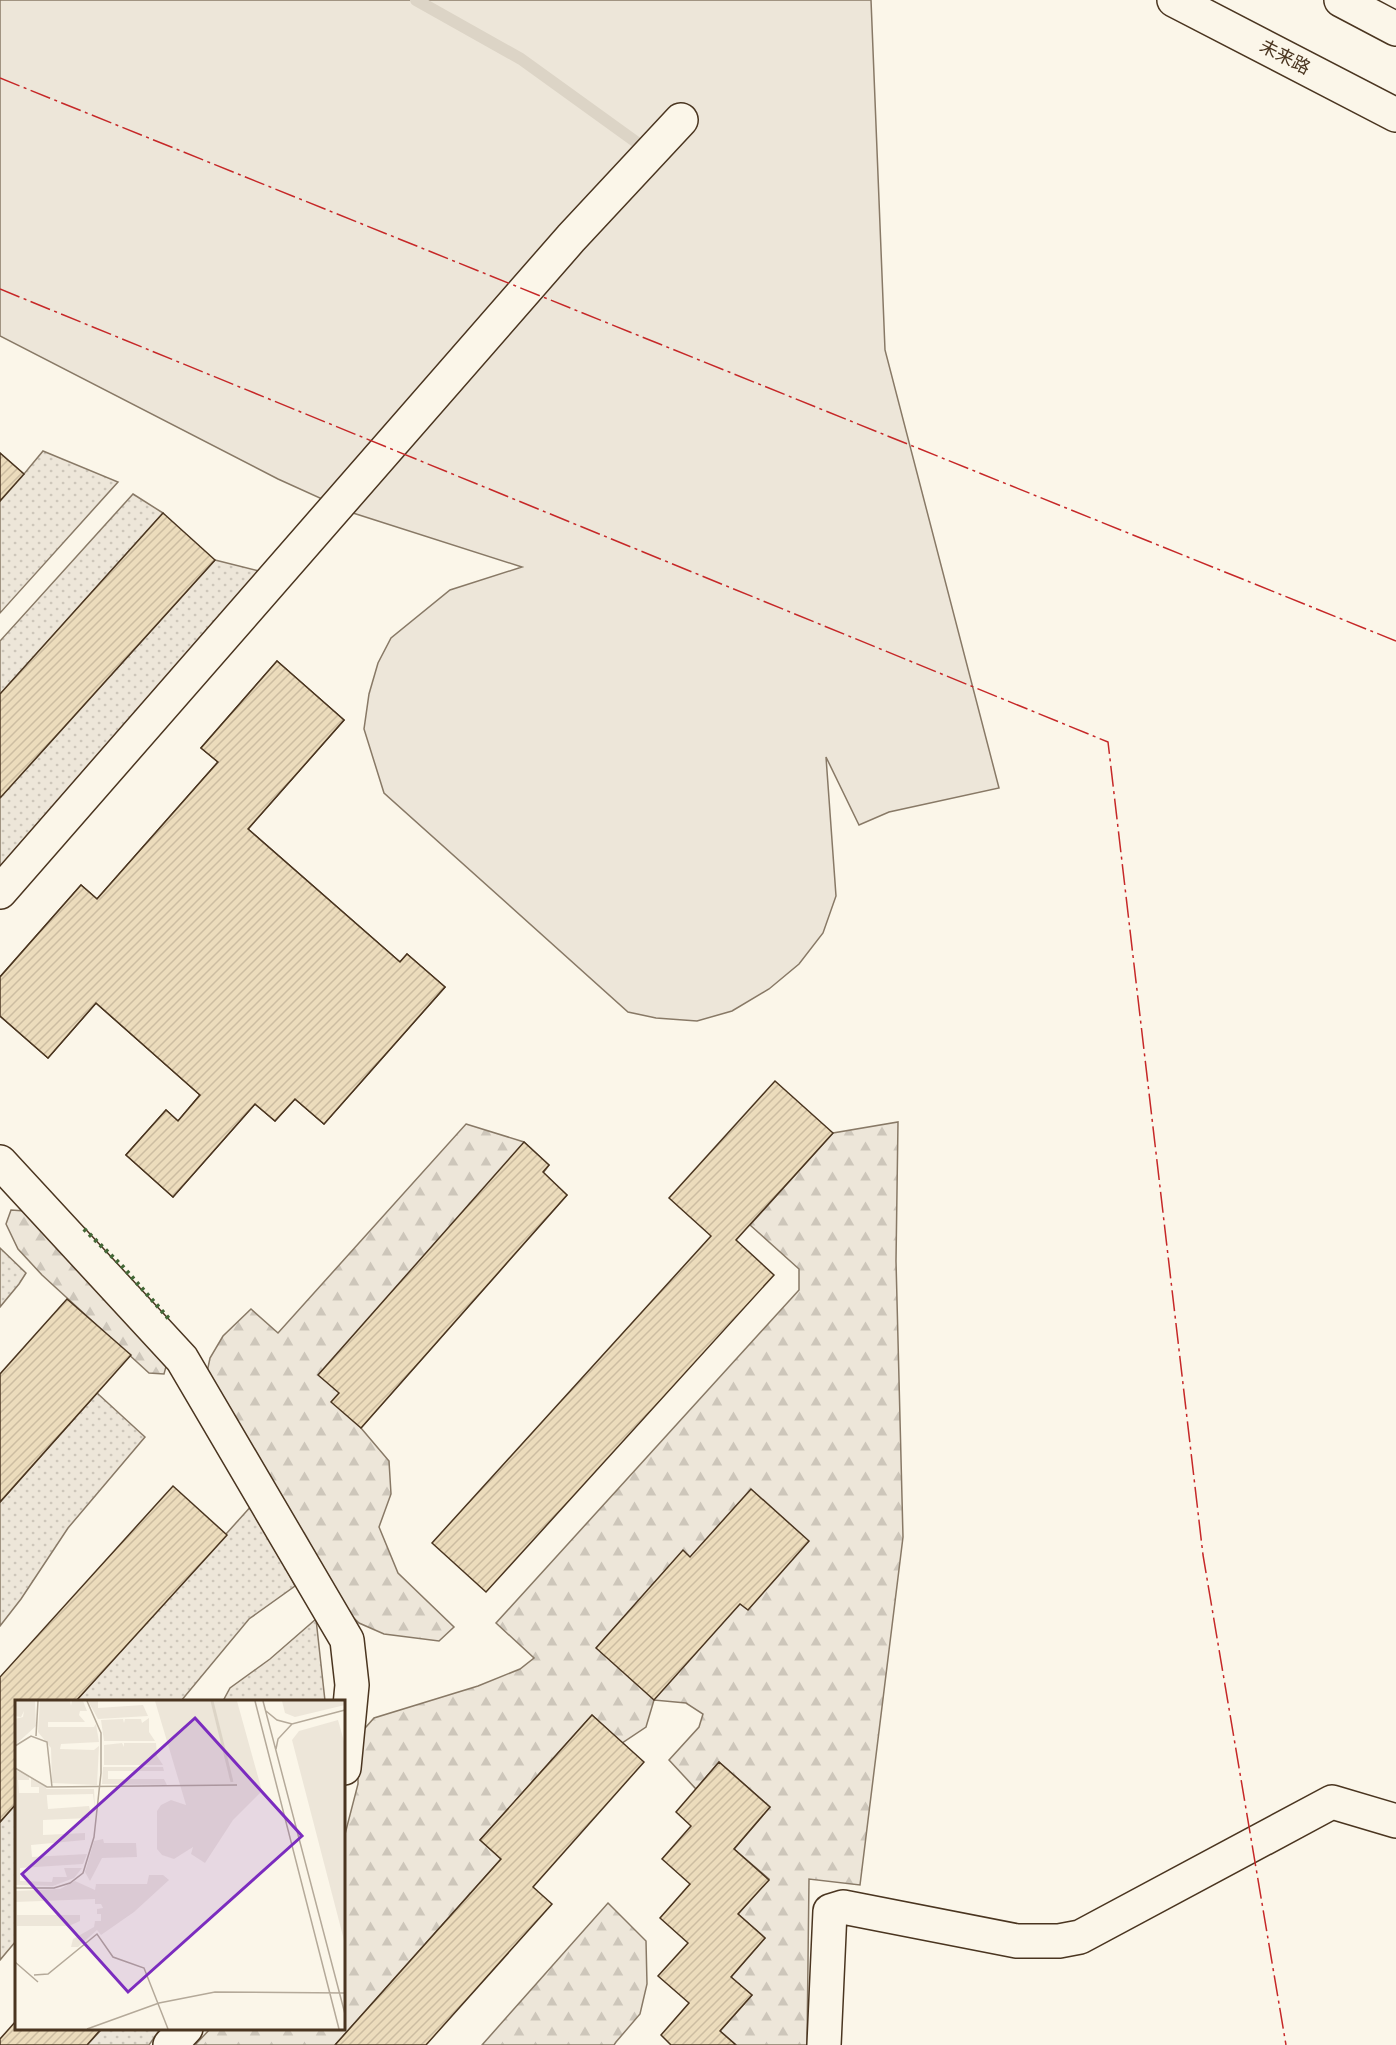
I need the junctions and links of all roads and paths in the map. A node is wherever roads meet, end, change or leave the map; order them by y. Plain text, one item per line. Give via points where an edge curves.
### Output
1 (1174, 0) edge
2 (1341, 0) edge
3 (1396, 29) edge
4 (1396, 115) edge
5 (681, 120) dead end
6 (0, 892) edge
7 (0, 1162) edge
8 (345, 1758) edge
9 (1396, 1821) edge
10 (184, 2030) edge
11 (171, 2045) edge
12 (824, 2045) edge

1 - 4 street, 未来路
2 - 3 street
5 - 6 street via 598,209
7 - 8 street via 182,1359 347,1640 352,1685
9 - 12 street via 1332,1802 1080,1937 1059,1941 1017,1941 843,1907 830,1911
10 - 11 street

